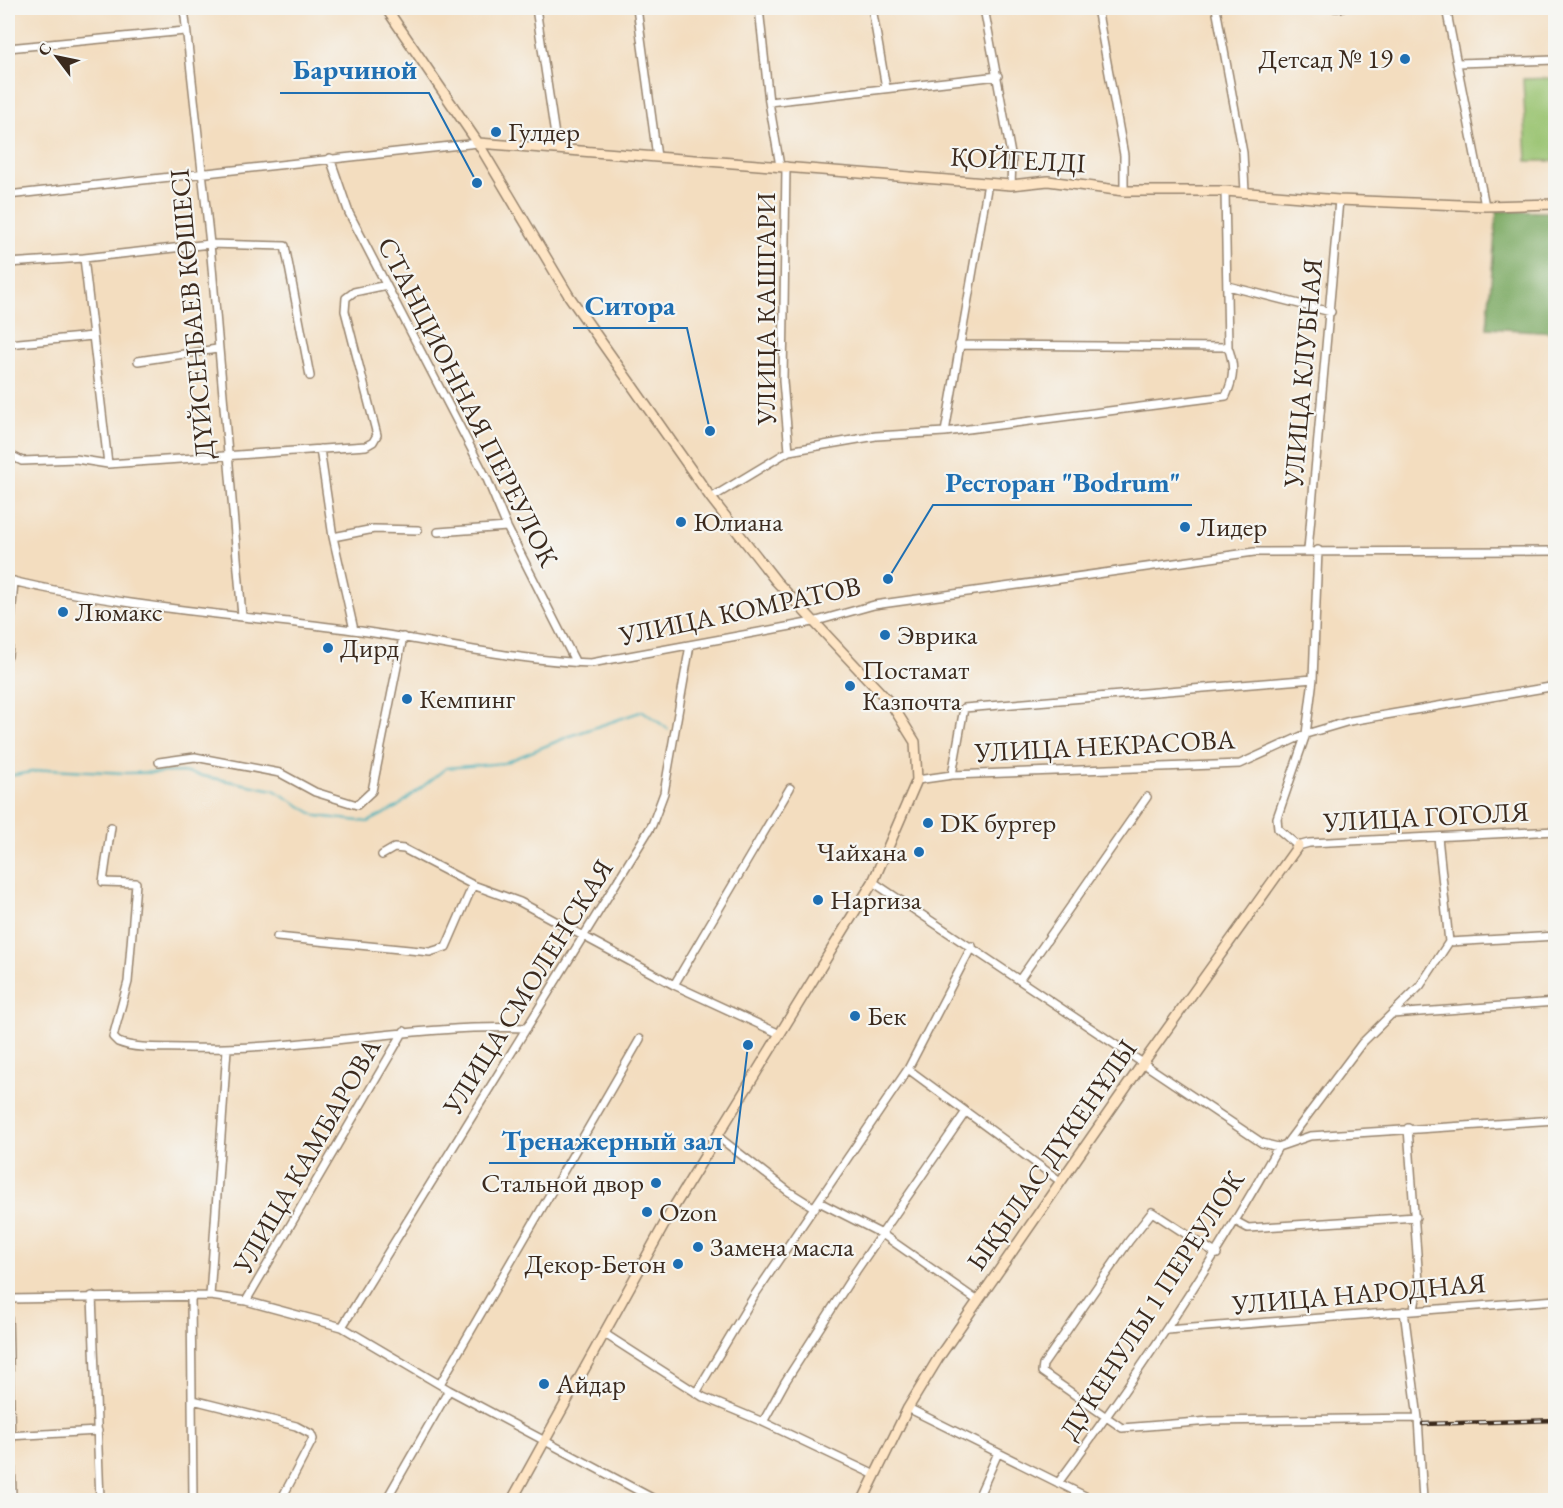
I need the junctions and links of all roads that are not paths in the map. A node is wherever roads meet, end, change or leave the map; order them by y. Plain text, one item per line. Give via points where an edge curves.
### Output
1 (184, 8) edge
2 (386, 8) edge
3 (536, 8) edge
4 (637, 8) edge
5 (759, 8) edge
6 (872, 8) edge
7 (984, 8) edge
8 (1097, 8) edge
9 (1216, 8) edge
10 (1335, 8) edge
11 (1341, 8) edge
12 (1446, 8) edge
13 (185, 31) junction
14 (8, 48) edge
15 (1556, 60) edge
16 (1457, 63) junction
17 (998, 76) junction
18 (886, 88) junction
19 (769, 102) junction
20 (478, 143) junction
21 (557, 149) junction
22 (657, 157) junction
23 (330, 158) junction
24 (783, 166) junction
25 (200, 173) junction
26 (988, 183) junction
27 (1011, 185) junction
28 (1124, 191) junction
29 (1226, 191) junction
30 (1245, 192) junction
31 (8, 195) edge
32 (1339, 200) junction
33 (1556, 204) edge
34 (1485, 206) junction
35 (210, 244) junction
36 (84, 258) junction
37 (8, 263) edge
38 (387, 285) junction
39 (1228, 286) junction
40 (1331, 312) junction
41 (93, 336) junction
42 (8, 344) edge
43 (959, 345) junction
44 (1228, 347) junction
45 (217, 349) junction
46 (138, 361) dead end
47 (310, 375) dead end
48 (945, 432) junction
49 (320, 449) junction
50 (789, 451) junction
51 (8, 454) edge
52 (226, 456) junction
53 (108, 464) junction
54 (711, 498) junction
55 (507, 527) junction
56 (418, 530) dead end
57 (438, 532) dead end
58 (333, 537) junction
59 (1308, 550) junction
60 (1318, 550) junction
61 (1556, 552) edge
62 (11, 581) edge
63 (242, 616) junction
64 (813, 622) junction
65 (354, 630) junction
66 (403, 637) junction
67 (690, 645) junction
68 (8, 656) edge
69 (576, 663) junction
70 (1313, 679) junction
71 (1556, 686) edge
72 (1306, 734) junction
73 (159, 762) dead end
74 (952, 775) junction
75 (917, 780) junction
76 (790, 789) dead end
77 (1147, 797) dead end
78 (111, 827) dead end
79 (1556, 831) edge
80 (1438, 837) junction
81 (1298, 846) junction
82 (382, 855) dead end
83 (873, 882) junction
84 (472, 885) junction
85 (586, 936) junction
86 (1556, 936) edge
87 (277, 937) dead end
88 (1449, 942) junction
89 (972, 946) junction
90 (1020, 979) junction
91 (674, 985) junction
92 (1556, 1002) edge
93 (1392, 1014) junction
94 (527, 1028) junction
95 (404, 1031) junction
96 (780, 1034) junction
97 (640, 1039) dead end
98 (227, 1049) junction
99 (1143, 1063) junction
100 (908, 1069) junction
101 (965, 1113) junction
102 (1556, 1120) edge
103 (1408, 1128) junction
104 (717, 1136) junction
105 (1286, 1144) junction
106 (1278, 1148) junction
107 (1060, 1181) junction
108 (817, 1205) junction
109 (1416, 1217) junction
110 (1237, 1222) junction
111 (882, 1234) junction
112 (1217, 1254) junction
113 (92, 1296) junction
114 (191, 1296) junction
115 (210, 1296) junction
116 (8, 1299) edge
117 (1556, 1300) edge
118 (246, 1301) junction
119 (978, 1301) junction
120 (1414, 1309) junction
121 (1404, 1311) junction
122 (8, 1313) edge
123 (342, 1327) junction
124 (1167, 1330) junction
125 (605, 1334) junction
126 (440, 1384) junction
127 (448, 1390) junction
128 (696, 1393) junction
129 (193, 1400) junction
130 (908, 1408) junction
131 (1106, 1418) junction
132 (1418, 1418) junction
133 (763, 1422) junction
134 (98, 1431) junction
135 (10, 1436) edge
136 (546, 1439) junction
137 (998, 1453) junction
138 (875, 1475) junction
139 (1058, 1483) junction
140 (12, 1500) edge
141 (100, 1500) edge
142 (193, 1500) edge
143 (281, 1500) edge
144 (386, 1500) edge
145 (512, 1500) edge
146 (656, 1500) edge
147 (863, 1500) edge
148 (977, 1500) edge
149 (1093, 1500) edge
150 (1423, 1500) edge

1 - 13 street, ДҮЙСЕНБАЕВ КӨШЕСІ
2 - 20 street
3 - 21 street
4 - 22 street
5 - 19 street, УЛИЦА КАШГАРИ
6 - 18 street
7 - 17 street
8 - 28 street via 1124,155
9 - 30 street via 1243,153
10 - 11 street
12 - 16 street
13 - 14 street
13 - 25 street, ДҮЙСЕНБАЕВ КӨШЕСІ
15 - 16 street
16 - 34 street
17 - 18 street
17 - 27 street via 1012,160
18 - 19 street
19 - 24 street, УЛИЦА КАШГАРИ
20 - 21 street, ҚОЙГЕЛДІ
20 - 23 street
20 - 54 street via 569,296
21 - 22 street, ҚОЙГЕЛДІ
22 - 24 street, ҚОЙГЕЛДІ
23 - 25 street
23 - 38 street, СТАНЦИОННАЯ ПЕРЕУЛОК via 349,213
24 - 26 street, ҚОЙГЕЛДІ
24 - 50 street, УЛИЦА КАШГАРИ via 783,381
25 - 31 street
25 - 35 street, ДҮЙСЕНБАЕВ КӨШЕСІ
26 - 27 street, ҚОЙГЕЛДІ
26 - 43 street
27 - 28 street, ҚОЙГЕЛДІ via 1048,181
28 - 29 street, ҚОЙГЕЛДІ
29 - 30 street, ҚОЙГЕЛДІ
29 - 39 street
30 - 32 street, ҚОЙГЕЛДІ
32 - 34 street, ҚОЙГЕЛДІ
32 - 40 street, УЛИЦА КЛУБНАЯ
33 - 34 street, ҚОЙГЕЛДІ
35 - 36 street
35 - 45 street, ДҮЙСЕНБАЕВ КӨШЕСІ
35 - 47 street via 285,246
36 - 37 street
36 - 41 street
38 - 49 street via 354,292 346,298 345,311 376,435 366,446
38 - 55 street, СТАНЦИОННАЯ ПЕРЕУЛОК via 487,479
39 - 40 street
39 - 44 street
40 - 59 street, УЛИЦА КЛУБНАЯ
41 - 42 street
41 - 53 street
43 - 44 street
43 - 48 street
44 - 48 street via 1234,364 1226,396
45 - 46 street
45 - 52 street, ДҮЙСЕНБАЕВ КӨШЕСІ
48 - 50 street via 876,436
49 - 52 street
49 - 58 street
50 - 54 street
51 - 53 street via 22,461 76,459
52 - 53 street
52 - 63 street, ДҮЙСЕНБАЕВ КӨШЕСІ
54 - 64 street
55 - 57 street
55 - 69 street, СТАНЦИОННАЯ ПЕРЕУЛОК
56 - 58 street via 374,529
58 - 65 street
59 - 60 street, УЛИЦА КОМРАТОВ
59 - 64 street, УЛИЦА КОМРАТОВ via 1254,552 878,605
60 - 61 street, УЛИЦА КОМРАТОВ
60 - 70 street
62 - 63 street, УЛИЦА КОМРАТОВ via 64,593
62 - 68 street
63 - 65 street, УЛИЦА КОМРАТОВ
64 - 67 street, УЛИЦА КОМРАТОВ
64 - 75 street via 892,705 915,742
65 - 66 street, УЛИЦА КОМРАТОВ
66 - 69 street, УЛИЦА КОМРАТОВ
66 - 73 street via 372,791 357,805 315,792 280,773 195,758
67 - 69 street, УЛИЦА КОМРАТОВ
67 - 85 street, УЛИЦА СМОЛЕНСКАЯ via 664,793 656,815
70 - 72 street
70 - 74 street via 964,708
71 - 72 street, УЛИЦА НЕКРАСОВА via 1350,720
72 - 74 street, УЛИЦА НЕКРАСОВА via 1240,764
72 - 81 street via 1277,818 1278,829
74 - 75 street, УЛИЦА НЕКРАСОВА
75 - 83 street
76 - 91 street
77 - 90 street
78 - 98 street via 103,882 136,883 128,982 113,1037 125,1045
79 - 80 street, УЛИЦА ГОГОЛЯ
80 - 81 street, УЛИЦА ГОГОЛЯ
80 - 88 street
81 - 99 street, ЫҚЫЛАС ДҮКЕНҰЛЫ
82 - 84 street via 394,848 404,849
83 - 89 street
83 - 96 street
84 - 85 street via 520,903
84 - 87 street via 446,947 430,952
85 - 91 street
85 - 94 street, УЛИЦА СМОЛЕНСКАЯ
86 - 88 street
88 - 93 street via 1420,986
89 - 90 street
89 - 100 street
90 - 99 street
91 - 96 street
92 - 93 street
93 - 105 street via 1362,1042
94 - 95 street via 475,1026
94 - 123 street, УЛИЦА СМОЛЕНСКАЯ
95 - 98 street
95 - 118 street, УЛИЦА КАМБАРОВА
96 - 104 street
97 - 126 street
98 - 115 street
99 - 106 street via 1262,1143
99 - 107 street, ЫҚЫЛАС ДҮКЕНҰЛЫ
100 - 101 street
100 - 108 street
101 - 107 street
101 - 111 street
102 - 103 street
103 - 105 street via 1310,1136
103 - 109 street
104 - 108 street via 788,1191
104 - 125 street
105 - 106 street
106 - 110 street, ДУКЕНУЛЫ 1 ПЕРЕУЛОК
107 - 119 street, ЫҚЫЛАС ДҮКЕНҰЛЫ
108 - 111 street
108 - 128 street via 754,1296
109 - 110 street via 1248,1228
109 - 120 street via 1419,1282
110 - 112 street, ДУКЕНУЛЫ 1 ПЕРЕУЛОК
111 - 119 street
111 - 133 street
112 - 124 street, ДУКЕНУЛЫ 1 ПЕРЕУЛОК
112 - 131 street via 1152,1212 1043,1365 1042,1372
113 - 114 street
113 - 116 street
113 - 134 street
114 - 115 street
114 - 129 street
115 - 118 street
117 - 120 street, УЛИЦА НАРОДНАЯ
118 - 123 street
119 - 130 street, ЫҚЫЛАС ДҮКЕНҰЛЫ
120 - 121 street, УЛИЦА НАРОДНАЯ
121 - 124 street, УЛИЦА НАРОДНАЯ
121 - 132 street
122 - 135 street
123 - 126 street
124 - 131 street, ДУКЕНУЛЫ 1 ПЕРЕУЛОК
125 - 128 street
125 - 136 street
126 - 127 street
127 - 136 street
127 - 144 street
128 - 133 street
129 - 142 street
129 - 143 street via 296,1426 310,1434 313,1439
130 - 137 street
130 - 138 street, ЫҚЫЛАС ДҮКЕНҰЛЫ
131 - 132 street via 1122,1428 1210,1421
131 - 139 street, ДУКЕНУЛЫ 1 ПЕРЕУЛОК
132 - 150 street
133 - 138 street
134 - 135 street
134 - 141 street
135 - 140 street
136 - 145 street
136 - 146 street
137 - 139 street
137 - 148 street
138 - 147 street, ЫҚЫЛАС ДҮКЕНҰЛЫ
139 - 149 street

